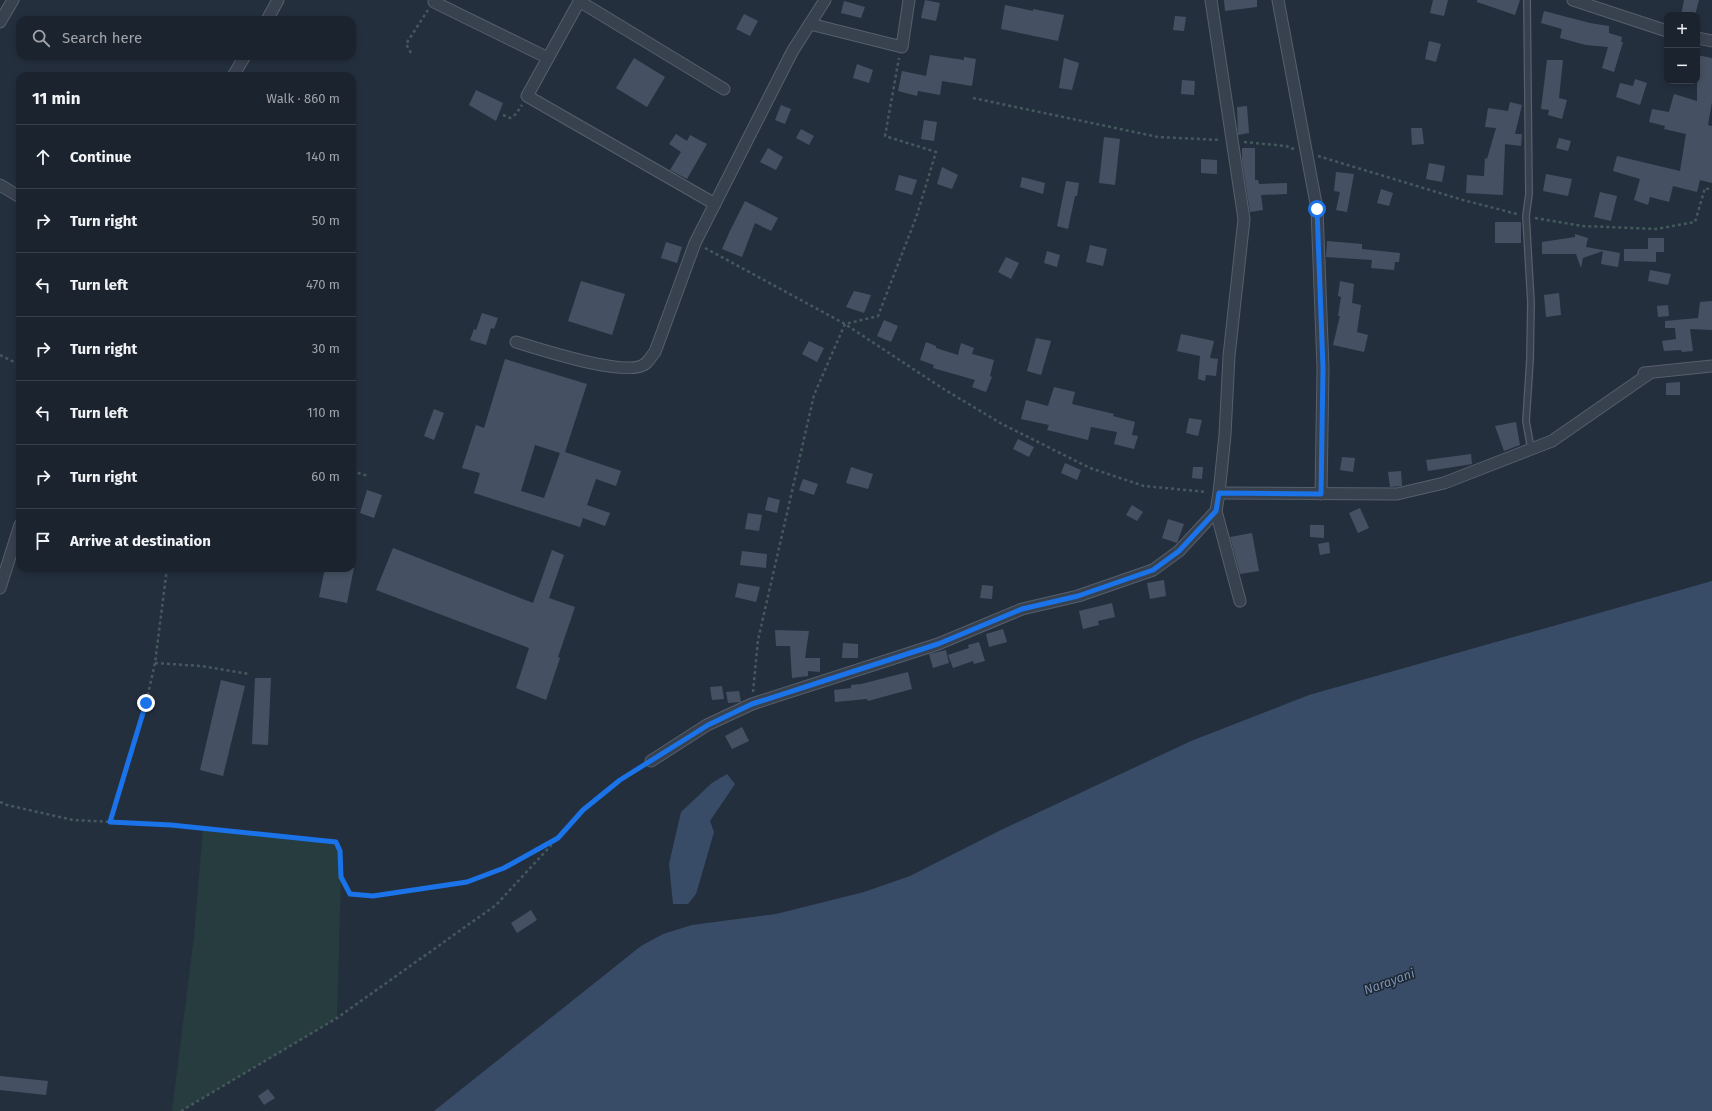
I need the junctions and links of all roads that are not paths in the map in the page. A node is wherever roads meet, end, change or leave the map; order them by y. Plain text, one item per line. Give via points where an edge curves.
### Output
1 (13, 0) edge
2 (278, 0) edge
3 (579, 0) edge
4 (825, 0) edge
5 (909, 0) edge
6 (1211, 0) edge
7 (1278, 0) edge
8 (1527, 0) edge
9 (1573, 0) edge
10 (434, 1) edge
11 (269, 16) edge
12 (0, 22) edge
13 (810, 24) junction
14 (1664, 30) edge
15 (1700, 39) edge
16 (1712, 41) edge
17 (548, 58) junction
18 (243, 60) edge
19 (235, 72) edge
20 (724, 90) dead end
21 (0, 185) edge
22 (16, 195) edge
23 (715, 204) junction
24 (516, 342) dead end
25 (1712, 366) edge
26 (1650, 373) junction
27 (1638, 374) dead end
28 (1531, 449) junction
29 (1219, 493) junction
30 (1321, 494) junction
31 (1216, 511) junction
32 (16, 536) edge
33 (1, 576) edge
34 (0, 588) edge
35 (1240, 601) dead end
36 (651, 761) road end

1 - 12 street
2 - 11 street
3 - 17 street
3 - 20 street
4 - 13 street
5 - 13 street via 902,47
6 - 29 street via 1244,219 1229,356
7 - 30 street via 1317,209 1323,368
8 - 28 lane via 1529,194 1526,216 1531,303 1526,421
9 - 14 street
10 - 17 street
13 - 23 street via 792,52
15 - 16 street
17 - 23 street via 527,96
18 - 19 street
21 - 22 street
23 - 24 street via 696,243 655,352 645,364 629,368 611,366
25 - 26 street
26 - 27 street
26 - 28 street via 1552,441
28 - 30 street via 1444,483 1398,494
29 - 30 street
29 - 31 street
31 - 35 street
31 - 36 street via 1179,551 1153,570 1078,596 1022,609 938,644 752,704 708,725
32 - 33 street
33 - 34 street

